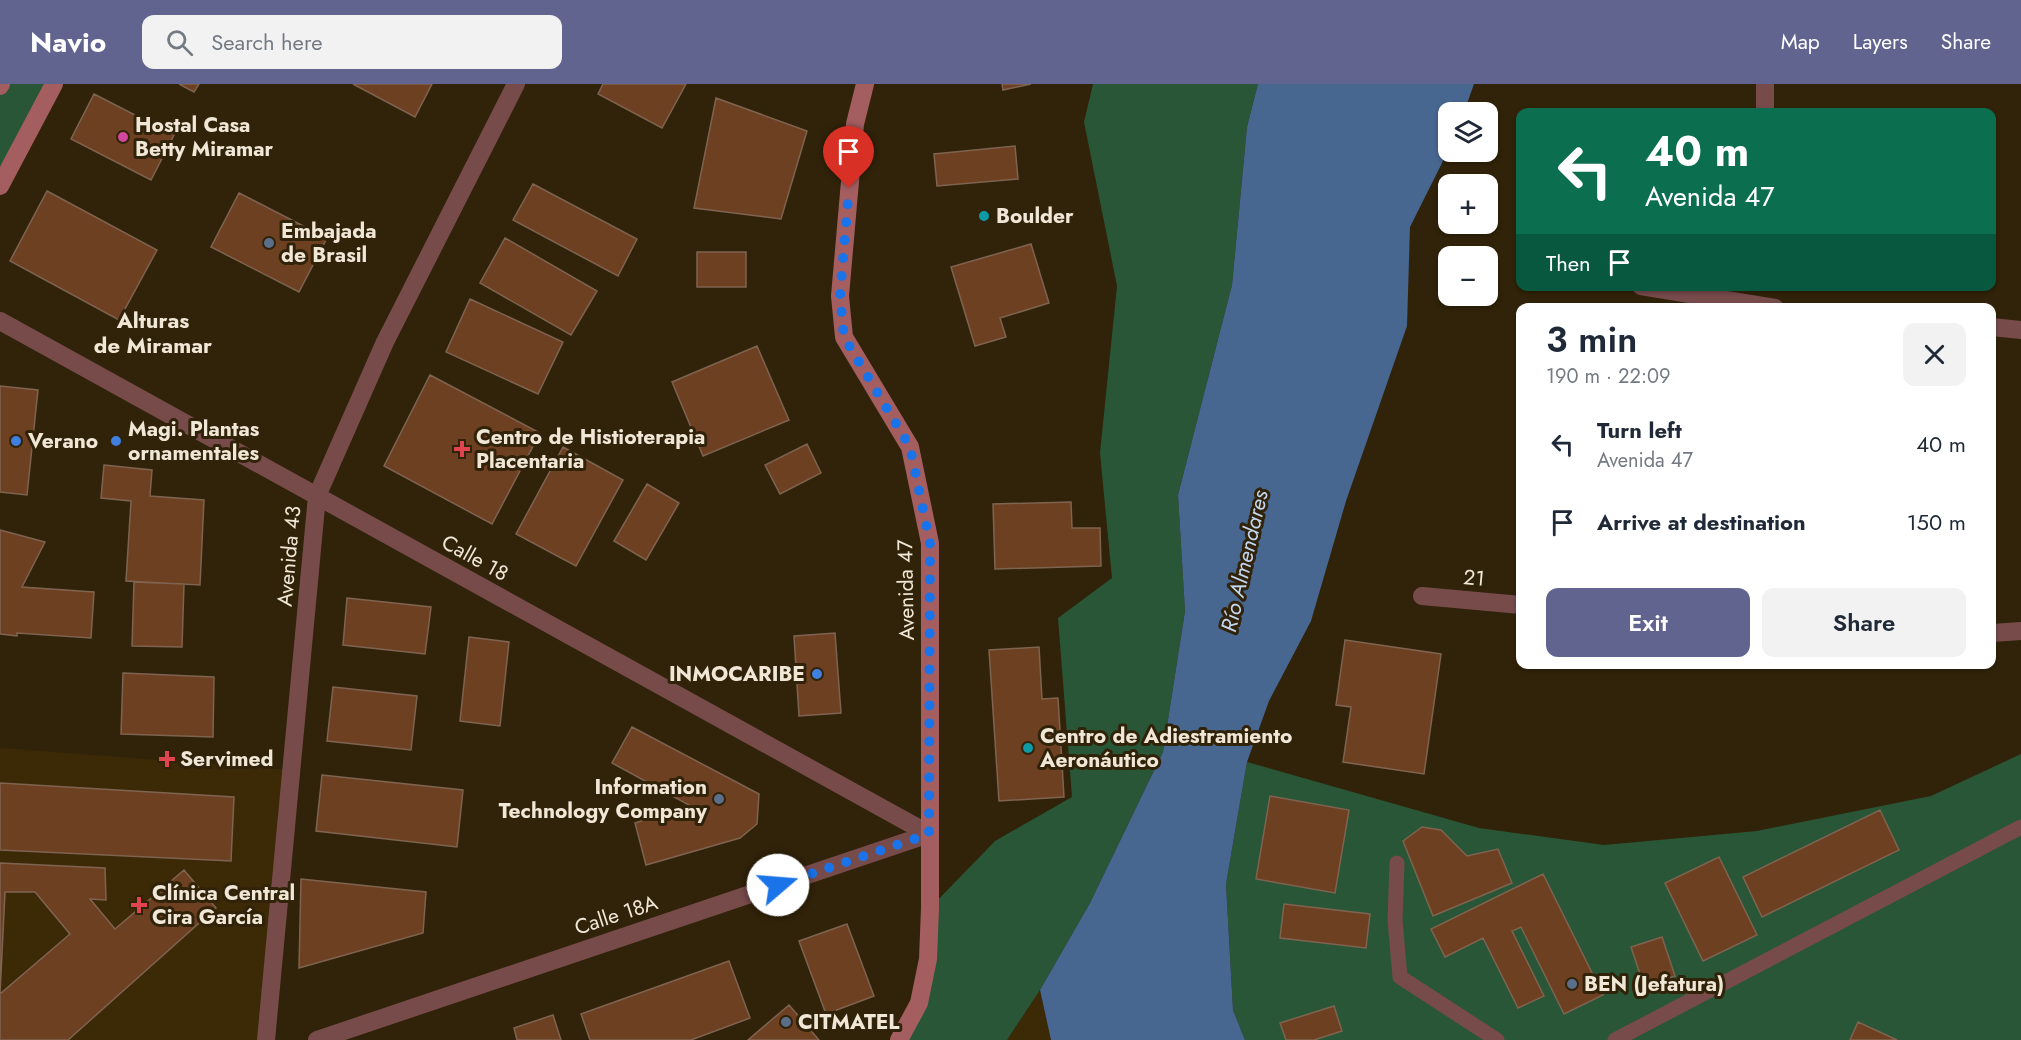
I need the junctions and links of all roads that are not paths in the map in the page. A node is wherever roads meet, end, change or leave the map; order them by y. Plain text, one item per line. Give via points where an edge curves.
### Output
1 (54, 84) edge
2 (516, 84) edge
3 (865, 84) edge
4 (1766, 84) edge
5 (1764, 108) edge
6 (0, 186) edge
7 (1701, 291) edge
8 (1737, 294) edge
9 (1761, 303) edge
10 (0, 321) edge
11 (1996, 327) edge
12 (2021, 330) edge
13 (317, 496) junction
14 (1422, 596) dead end
15 (1516, 605) edge
16 (2021, 631) edge
17 (1996, 633) edge
18 (2021, 827) edge
19 (929, 834) junction
20 (1397, 863) dead end
21 (266, 1040) edge
22 (317, 1040) edge
23 (899, 1040) edge
24 (1497, 1040) edge
25 (1615, 1040) edge

1 - 6 street
2 - 13 street, Avenida 43 via 385,342
3 - 19 street, Avenida 47 via 855,124 840,296 844,337 910,447 930,543
4 - 5 street
7 - 8 street
8 - 9 street
10 - 13 street, Calle 18
11 - 12 street
13 - 19 street, Calle 18
13 - 21 street, Avenida 43
14 - 15 street, 21
16 - 17 street
18 - 25 lane
19 - 22 street, Calle 18A
19 - 23 street, Avenida 47 via 927,959 919,1003
20 - 24 lane via 1395,920 1400,977

